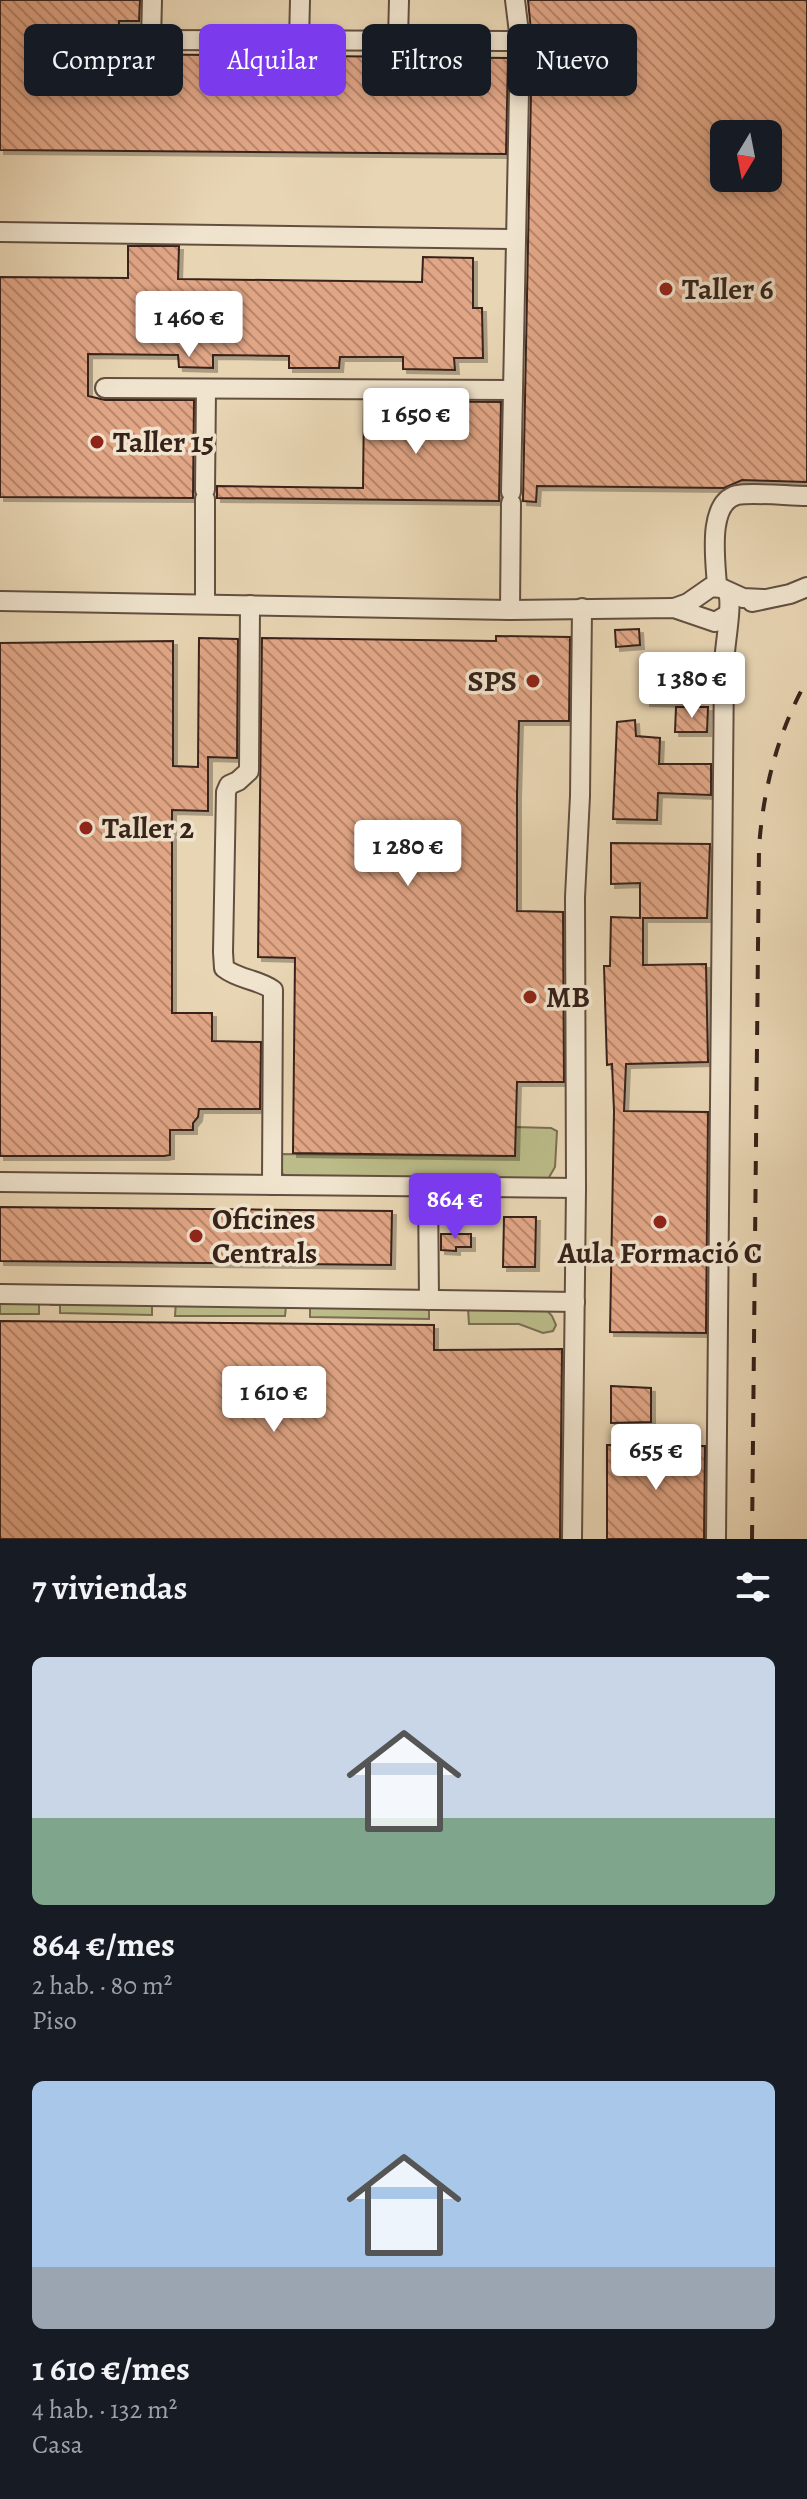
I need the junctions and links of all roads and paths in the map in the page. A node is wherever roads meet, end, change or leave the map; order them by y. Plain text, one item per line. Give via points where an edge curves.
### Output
1 (152, 0) edge
2 (300, 0) edge
3 (399, 0) edge
4 (515, 0) edge
5 (151, 24) edge
6 (299, 24) edge
7 (398, 24) edge
8 (518, 24) edge
9 (519, 96) edge
10 (0, 232) edge
11 (516, 239) junction
12 (105, 388) dead end
13 (206, 389) junction
14 (513, 390) junction
15 (807, 496) edge
16 (807, 573) edge
17 (798, 591) edge
18 (0, 601) edge
19 (205, 604) junction
20 (250, 605) junction
21 (720, 607) junction
22 (582, 608) junction
23 (674, 608) junction
24 (510, 610) junction
25 (0, 1182) edge
26 (272, 1185) junction
27 (428, 1187) junction
28 (576, 1188) junction
29 (0, 1294) edge
30 (429, 1300) junction
31 (575, 1302) junction
32 (572, 1539) edge
33 (716, 1539) edge

1 - 5 lane
2 - 6 lane
3 - 7 lane
4 - 8 lane
9 - 11 lane
10 - 11 lane
11 - 14 lane
12 - 13 lane
13 - 14 lane via 278,397
13 - 19 lane
14 - 24 lane
15 - 21 lane via 737,495 725,502 715,523
16 - 17 lane
17 - 21 lane
18 - 19 lane
19 - 20 lane
20 - 24 lane
20 - 26 lane via 249,771 226,792 224,968 273,990
21 - 23 lane
21 - 23 lane via 703,591
21 - 33 lane via 725,646
22 - 23 lane
22 - 24 lane
22 - 28 lane via 575,897
25 - 26 lane
26 - 27 lane
27 - 28 lane
27 - 30 lane
28 - 31 lane
29 - 30 lane
30 - 31 lane
31 - 32 lane

